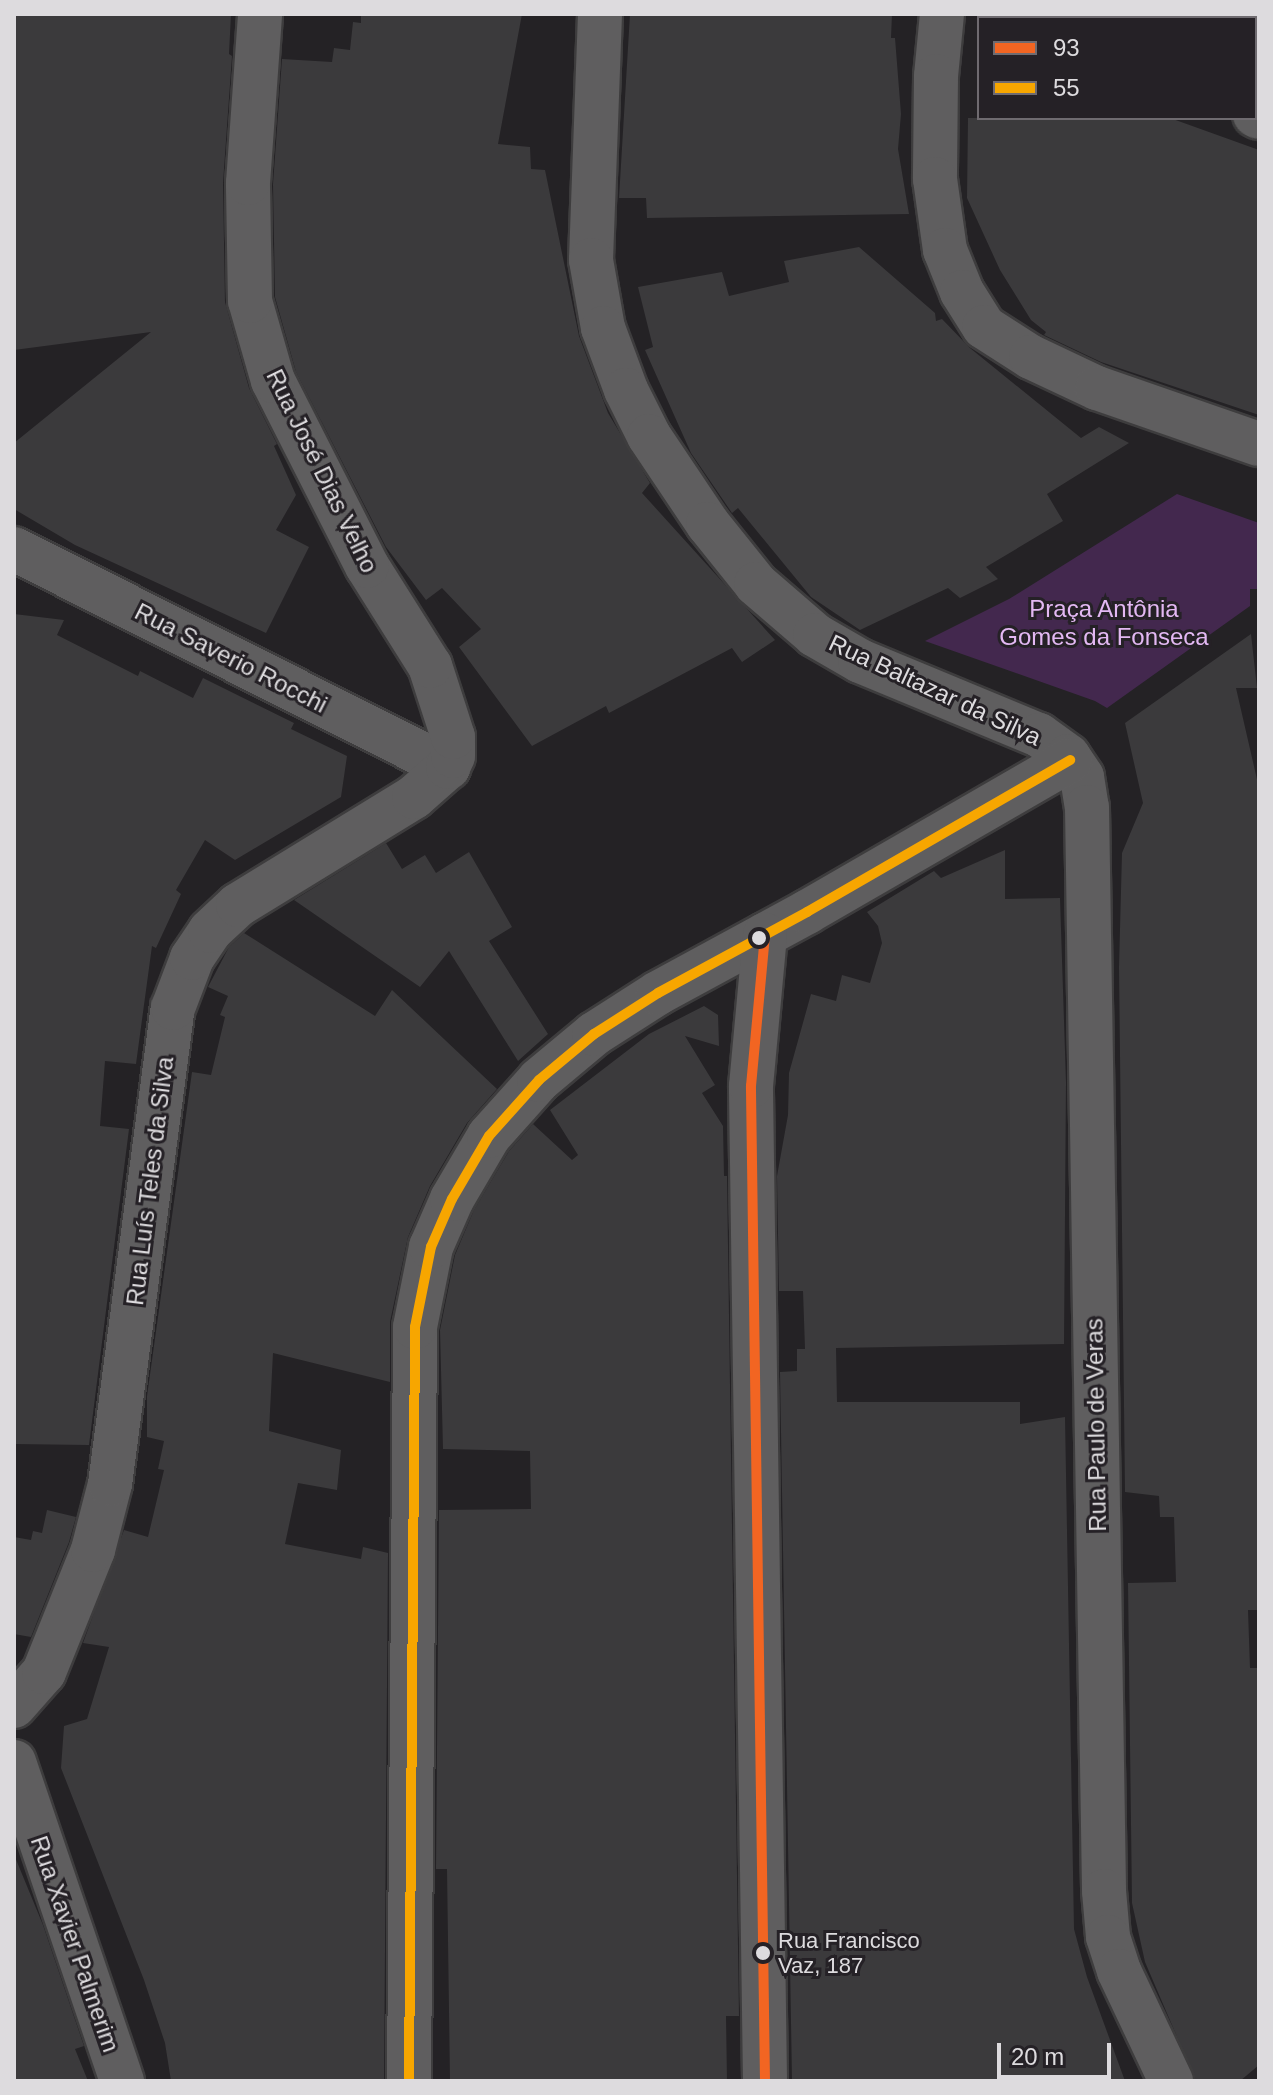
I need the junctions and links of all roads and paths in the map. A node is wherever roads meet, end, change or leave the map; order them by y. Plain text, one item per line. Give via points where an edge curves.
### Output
1 (260, 14) edge
2 (600, 14) edge
3 (942, 14) edge
4 (1259, 444) edge
5 (14, 549) edge
6 (1070, 760) junction
7 (448, 767) junction
8 (765, 935) junction
9 (14, 1706) edge
10 (14, 1762) edge
11 (122, 2081) edge
12 (409, 2081) edge
13 (765, 2081) edge
14 (1171, 2081) edge

1 - 7 street, Rua José Dias Velho via 248,183 250,301 273,381 367,566 430,666 453,737
2 - 6 street, Rua Baltazar da Silva via 591,260 603,328 649,436 756,584 815,635 860,661 1039,735
3 - 4 street via 935,179 945,250 984,327 1031,357 1097,388
5 - 7 street, Rua Saverio Rocchi
6 - 8 street
6 - 14 street, Rua Paulo de Veras via 1082,777 1087,807 1104,1891 1108,1937 1119,1971
7 - 9 street, Rua Luís Teles da Silva via 414,797 238,905 210,931 192,958 173,1008 110,1484 93,1550 44,1672
8 - 12 street via 645,1001 594,1034 539,1080 489,1136 431,1247 415,1327
8 - 13 street via 751,1086
10 - 11 street, Rua Xavier Palmerim

